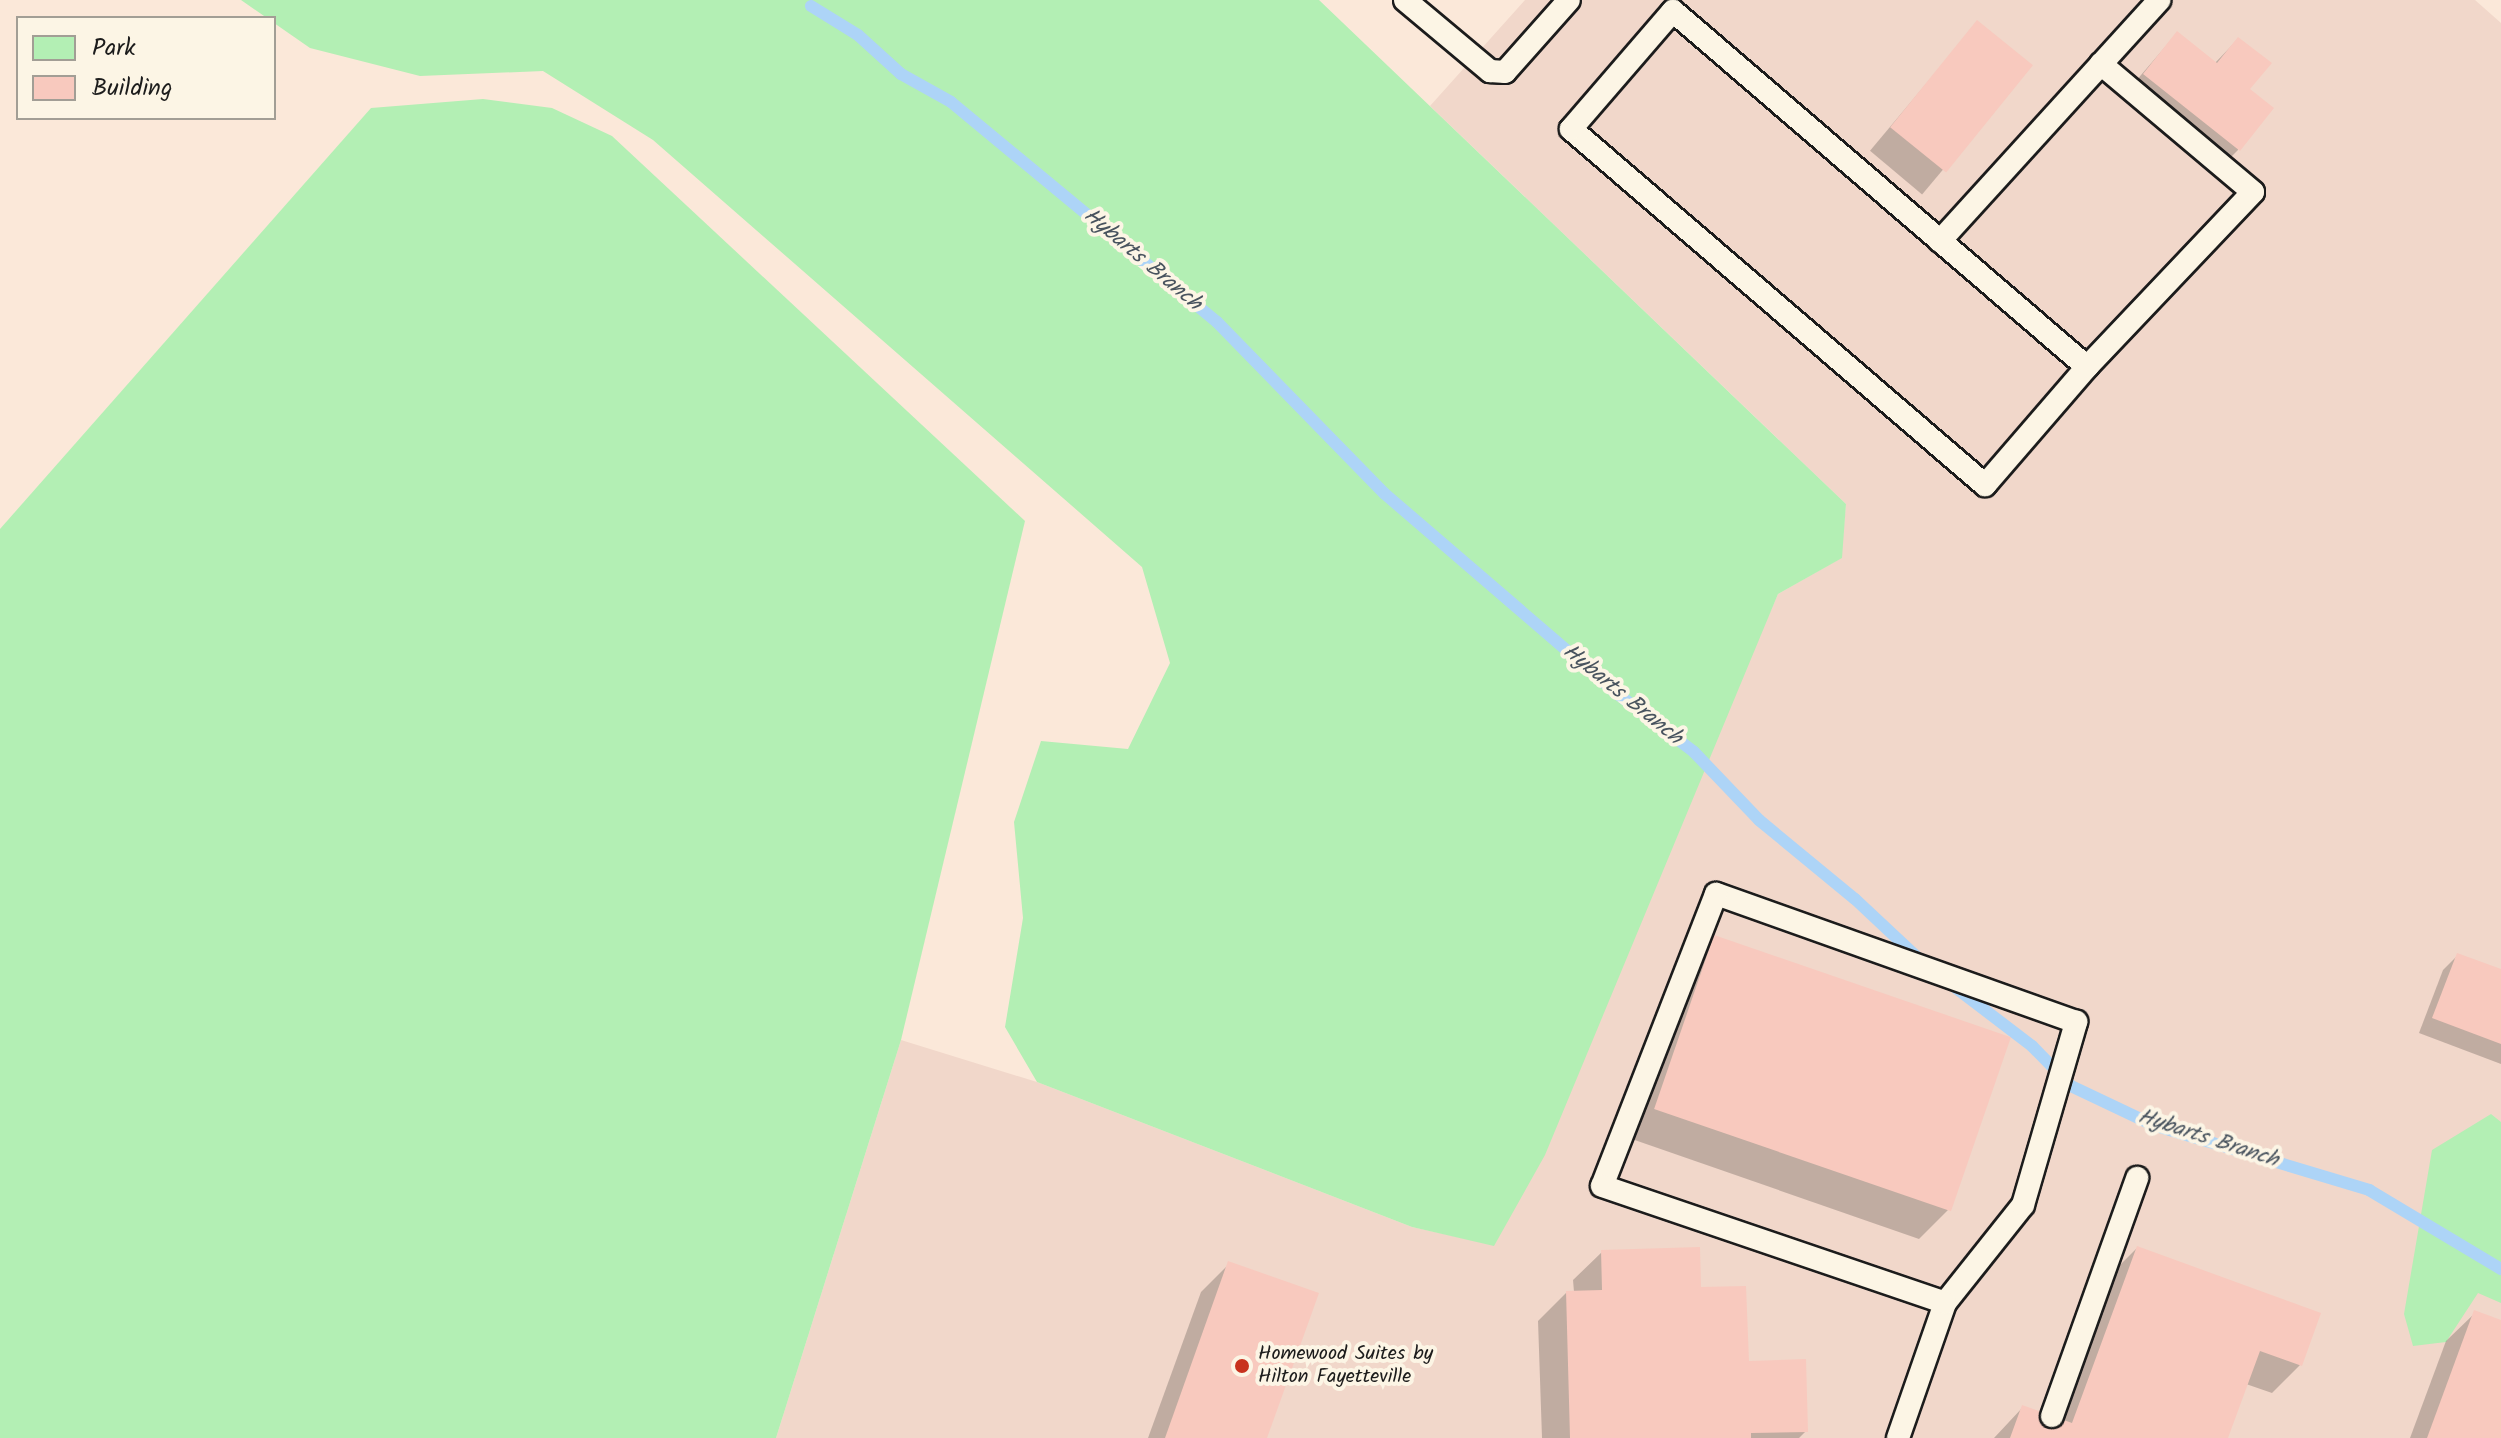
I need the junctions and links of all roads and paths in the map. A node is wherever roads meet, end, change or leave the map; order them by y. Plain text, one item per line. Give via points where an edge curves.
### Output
1 (1405, 0) edge
2 (1569, 0) edge
3 (2159, 0) edge
4 (2101, 64) junction
5 (1940, 241) junction
6 (2087, 367) junction
7 (2137, 1178) dead end
8 (1945, 1303) junction
9 (2052, 1416) dead end
10 (1898, 1438) edge

1 - 2 lane via 1490,71 1505,72
3 - 4 lane
4 - 5 lane
4 - 6 lane via 2253,192
5 - 6 lane
5 - 6 lane via 1673,11 1571,129 1985,485
7 - 9 lane
8 - 8 lane via 1602,1186 1716,894 2076,1022 2023,1205
8 - 10 lane

